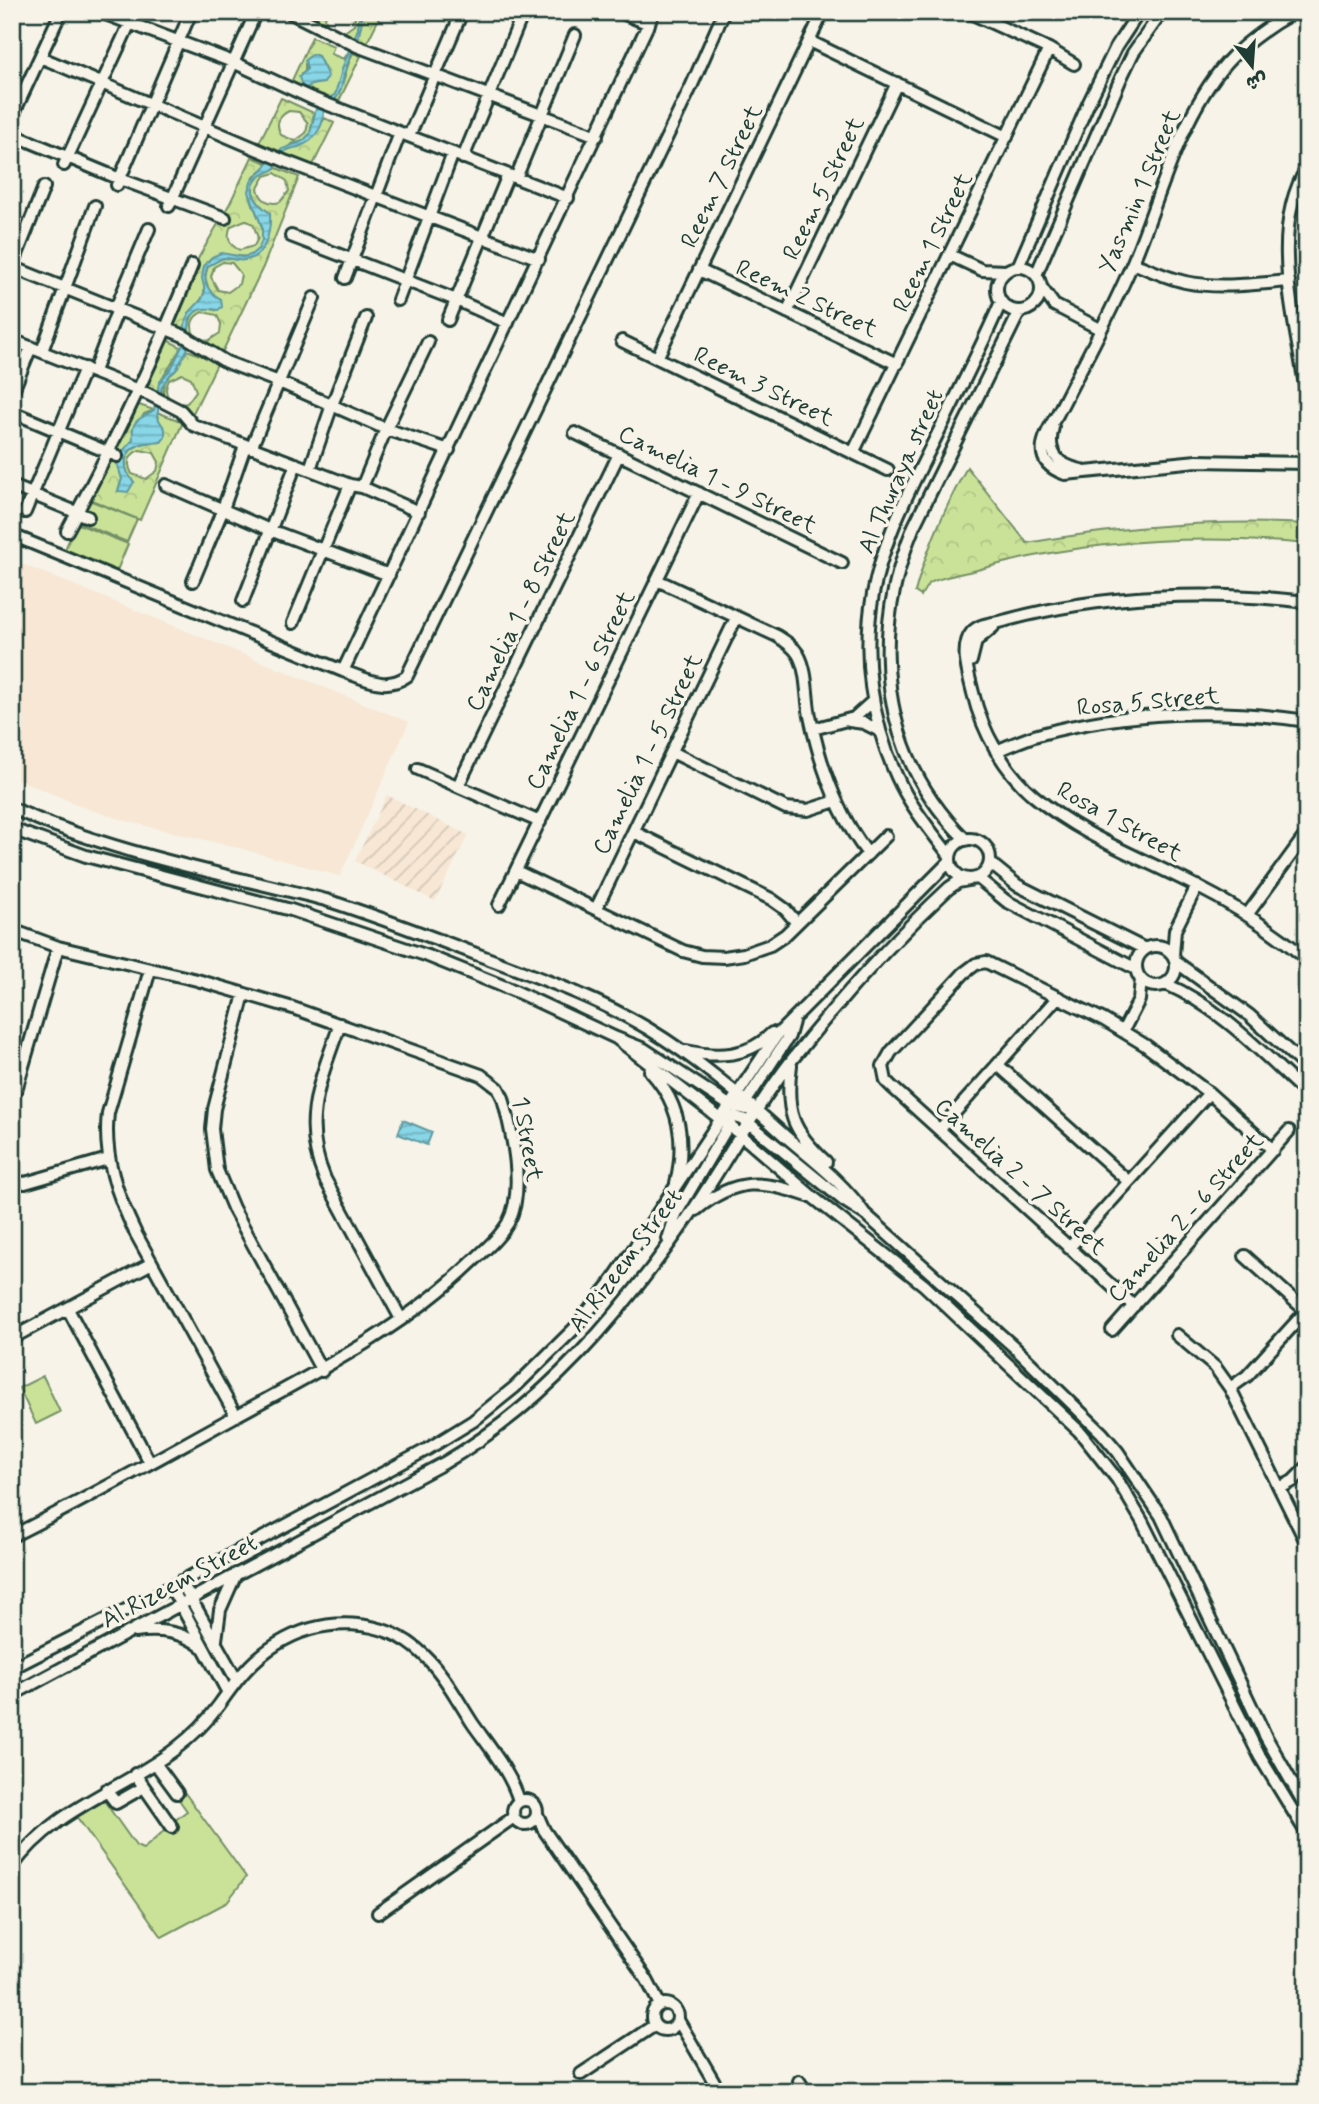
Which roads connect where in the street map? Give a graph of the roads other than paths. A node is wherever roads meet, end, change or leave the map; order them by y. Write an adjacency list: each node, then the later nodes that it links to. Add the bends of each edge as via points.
1 (61, 12): 23 (street)
2 (100, 12): 17 (street)
3 (135, 12): 17 (street)
4 (191, 12): 21 (street)
5 (256, 12): 24 (street)
6 (289, 12): 26 (street)
7 (462, 12): 26 (street)
8 (620, 12): 18 (street)
9 (654, 12): 18 (street)
10 (724, 12): 129 (street, via 407,676 384,685)
11 (823, 12): 20 (street, Reem 7 Street)
12 (968, 12): 22 (street)
13 (1162, 12): 63 (street, via 1121,78)
14 (1294, 12): 56 (street, Yasmin 1 Street, via 1240,50 1213,82 1184,136)
15 (523, 13): 29 (street)
16 (1137, 14): 59 (street, via 1089,102)
17 (130, 24): 21 (street); 27 (street)
18 (649, 24): 36 (street)
19 (575, 35): 31 (street)
20 (809, 41): 28 (street); 60 (street, Reem 7 Street)
21 (178, 43): 24 (street); 30 (street)
22 (1049, 49): 25 (street); 37 (street, Reem 1 Street)
23 (40, 57): 27 (street); 32 (street)
24 (233, 62): 33 (street); 35 (street)
25 (1074, 64)
26 (435, 76): 29 (street); 35 (street)
27 (102, 83): 30 (street); 39 (street)
28 (897, 83): 37 (street); 76 (street, Reem 5 Street)
29 (489, 96): 31 (street); 38 (street)
30 (151, 105): 33 (street); 42 (street)
31 (541, 116): 36 (street); 41 (street)
32 (12, 117)
33 (204, 127): 44 (street); 46 (street)
34 (12, 134): 39 (street)
35 (404, 134): 38 (street); 44 (street)
36 (597, 136): 45 (street)
37 (1007, 137): 53 (street, Reem 1 Street)
38 (458, 155): 41 (street); 48 (street)
39 (66, 161): 42 (street)
40 (1307, 168): 66 (street, via 1289,214)
41 (512, 176): 45 (street); 52 (street)
42 (119, 182): 46 (street)
43 (44, 187): 58 (street)
44 (376, 196): 48 (street); 54 (street)
45 (568, 198): 55 (street)
46 (170, 202): 49 (street)
47 (95, 206): 68 (street)
48 (429, 217): 52 (street); 65 (street)
49 (225, 218)
50 (149, 229): 74 (street)
51 (291, 236): 54 (street)
52 (482, 237): 55 (street); 72 (street)
53 (950, 255): 61 (street); 87 (street, Reem 1 Street)
54 (352, 259): 64 (street); 65 (street)
55 (539, 259): 79 (street)
56 (1133, 263): 66 (street, via 1199,284); 80 (street, Yasmin 1 Street)
57 (192, 265): 81 (street)
58 (12, 267): 68 (street)
59 (1018, 267): 62 (street); 63 (street)
60 (699, 270): 76 (street, Reem 2 Street); 86 (street, Reem 7 Street)
61 (982, 270): 62 (street); 69 (street)
62 (1006, 271): 69 (street, via 998,284)
63 (1036, 275): 67 (street)
64 (345, 278)
65 (405, 281): 71 (street); 72 (street)
66 (1289, 281): 92 (street)
67 (1041, 287): 73 (street); 75 (street, via 1039,298)
68 (65, 288): 74 (street); 85 (street)
69 (999, 296): 75 (street, via 1013,310); 130 (street, Al Thuraya street, via 895,523 879,569 870,621)
70 (314, 298): 89 (street)
71 (398, 300)
72 (456, 300): 78 (street); 79 (street)
73 (1055, 305): 75 (street); 80 (street)
74 (117, 309): 81 (street); 88 (street)
75 (1026, 309): 146 (street, Al Thuraya street, via 914,526 902,554 889,616 890,684 906,751 940,812)
76 (787, 312): 87 (street, Reem 2 Street)
77 (366, 318): 93 (street)
78 (448, 320)
79 (509, 323): 99 (street)
80 (1100, 328): 103 (street, Yasmin 1 Street, via 1057,415 1050,446 1061,464 1091,472 1198,461)
81 (167, 329): 89 (street, via 226,362); 90 (street)
82 (12, 340): 85 (street)
83 (622, 341): 86 (street, Reem 3 Street)
84 (428, 342): 95 (street)
85 (37, 349): 88 (street); 91 (street)
86 (657, 358): 100 (street, Reem 3 Street)
87 (897, 364): 100 (street, Reem 1 Street)
88 (90, 370): 90 (street); 96 (street)
89 (279, 383): 93 (street); 98 (street)
90 (139, 390): 98 (street, via 176,407 194,425); 101 (street)
91 (12, 393)
92 (1307, 401)
93 (332, 405): 95 (street); 105 (street)
94 (12, 412): 96 (street)
95 (387, 429): 99 (street); 109 (street)
96 (58, 432): 101 (street); 111 (street)
97 (575, 433): 102 (street, Camelia 1 - 9 Street)
98 (248, 447): 104 (street); 112 (street)
99 (449, 450): 114 (street)
100 (853, 453): 106 (street, Reem 3 Street)
101 (113, 454): 115 (street)
102 (619, 454): 110 (street, Camelia 1 - 9 Street); 138 (street, Camelia 1 - 8 Street)
103 (1307, 463)
104 (296, 464): 105 (street); 118 (street)
105 (310, 469): 109 (street)
106 (888, 470)
107 (166, 485): 112 (street)
108 (12, 486): 111 (street)
109 (356, 486): 114 (street); 120 (street)
110 (699, 494): 121 (street, Camelia 1 - 9 Street); 123 (street, Camelia 1 - 6 Street)
111 (32, 495): 113 (street); 115 (street)
112 (223, 509): 118 (street); 124 (street)
113 (25, 512)
114 (419, 512): 122 (street)
115 (76, 513): 116 (street); 117 (street)
116 (88, 517)
117 (67, 530)
118 (270, 530): 120 (street); 125 (street)
119 (12, 535): 129 (street)
120 (323, 550): 122 (street); 128 (street)
121 (842, 563)
122 (389, 575): 129 (street)
123 (657, 580): 127 (street); 141 (street, Camelia 1 - 6 Street)
124 (193, 581)
125 (243, 601)
126 (1307, 602): 135 (street, Rosa 1 Street, via 1216,595 1138,599 1068,607 1002,622 976,641 970,671 977,708)
127 (736, 618): 133 (street, via 777,636 797,653); 136 (street, Camelia 1 - 5 Street)
128 (293, 623)
129 (344, 671)
130 (873, 701): 131 (street); 134 (street, Al Thuraya street)
131 (846, 721): 133 (street); 134 (street)
132 (1307, 721): 135 (street, Rosa 5 Street, via 1226,714 1144,717 1040,734)
133 (813, 729): 139 (street)
134 (880, 731): 148 (street, Al Thuraya street, via 897,778)
135 (996, 751): 152 (street, Rosa 1 Street, via 1014,776 1053,812)
136 (672, 752): 139 (street, via 786,808 808,810); 143 (street, Camelia 1 - 5 Street)
137 (418, 769): 138 (street)
138 (458, 786): 141 (street)
139 (836, 801): 147 (street)
140 (12, 808): 177 (street, via 120,849 392,921 586,997)
141 (540, 822): 150 (street, Camelia 1 - 6 Street)
142 (12, 829): 176 (street, via 86,856 375,937 515,991)
143 (634, 832): 154 (street, Camelia 1 - 5 Street); 158 (street, via 771,899)
144 (1307, 832): 156 (street)
145 (886, 836): 147 (street)
146 (966, 840): 148 (street, via 957,844); 149 (street, via 984,845)
147 (867, 854): 158 (street)
148 (950, 858): 151 (street, via 956,874); 155 (street)
149 (990, 863): 151 (street, via 986,872); 164 (street, via 1017,885)
150 (516, 871): 153 (street, Camelia 1 - 6 Street); 154 (street)
151 (974, 879): 157 (street, via 954,884); 168 (street)
152 (1197, 886): 156 (street, Rosa 1 Street); 160 (street)
153 (499, 905)
154 (596, 909): 158 (street, via 702,956 759,950)
155 (902, 910): 157 (street); 161 (street)
156 (1247, 915): 166 (street, Rosa 1 Street)
157 (914, 922): 162 (street)
158 (797, 923)
159 (12, 930): 163 (street, 1 Street)
160 (1175, 930): 164 (street); 165 (street)
161 (879, 931): 162 (street); 173 (street)
162 (891, 944): 178 (street)
163 (58, 947): 167 (street, 1 Street); 184 (street)
164 (1150, 947): 165 (street, via 1163,947); 168 (street, via 1139,955)
165 (1175, 958): 169 (street, via 1174,975); 180 (street, via 1249,1015)
166 (1307, 959)
167 (150, 970): 170 (street, 1 Street); 191 (street, via 108,1113)
168 (1139, 974): 169 (street, via 1148,984); 172 (street)
169 (1161, 985): 172 (street); 183 (street, via 1186,993 1236,1030)
170 (244, 994): 174 (street, 1 Street); 209 (street, via 214,1109 217,1170 233,1209)
171 (1058, 997): 175 (street); 179 (street); 187 (street, Camelia 2 - 7 Street, via 981,962 964,974 891,1052 883,1074)
172 (1139, 1000): 175 (street)
173 (795, 1015): 177 (street, via 746,1051 713,1055); 182 (street); 186 (street, via 789,1036)
174 (340, 1024): 205 (street, via 315,1100 315,1148 325,1179); 205 (street, 1 Street, via 481,1075 498,1088 506,1108 517,1188 508,1222 453,1280)
175 (1123, 1031): 181 (street)
176 (616, 1038): 186 (street, via 644,1049); 194 (street, via 658,1079 676,1113 681,1150)
177 (680, 1050): 182 (street)
178 (791, 1061): 185 (street); 196 (street, via 788,1093 797,1131 856,1191)
179 (998, 1065): 187 (street); 193 (street)
180 (1307, 1068)
181 (1209, 1093): 190 (street); 193 (street)
182 (736, 1094): 186 (street)
183 (1307, 1094)
184 (12, 1095)
185 (756, 1111): 186 (street); 196 (street, via 844,1188)
186 (735, 1114): 189 (street); 194 (street, Al Rizeem Street); 196 (street); 198 (street, via 676,1214)
187 (940, 1129): 199 (street, Camelia 2 - 7 Street)
188 (1289, 1131): 190 (street, Camelia 2 - 6 Street)
189 (741, 1135): 195 (street); 197 (street, Al Rizeem Street)
190 (1273, 1150): 202 (street, Camelia 2 - 6 Street)
191 (108, 1159): 192 (street, via 26,1183); 201 (street, via 123,1205)
192 (12, 1181)
193 (1128, 1181): 199 (street)
194 (673, 1192): 218 (street, Al Rizeem Street, via 592,1309 546,1359 495,1404 435,1445)
195 (814, 1198): 197 (street, via 773,1185 747,1184 716,1195); 240 (street, via 939,1297 1070,1422 1102,1460 1154,1542 1260,1757)
196 (865, 1214): 234 (street, via 1013,1346 1118,1452 1161,1516 1266,1737)
197 (689, 1216): 198 (street, Al Rizeem Street)
198 (667, 1246): 217 (street, Al Rizeem Street, via 588,1346 503,1424 444,1463)
199 (1069, 1248): 202 (street, Camelia 2 - 7 Street)
200 (1245, 1256): 204 (street)
201 (152, 1263): 203 (street); 211 (street)
202 (1134, 1306): 206 (street, Camelia 2 - 6 Street)
203 (68, 1309): 208 (street); 212 (street)
204 (1306, 1310): 210 (street, via 1247,1376)
205 (401, 1319): 209 (street, 1 Street)
206 (1112, 1330)
207 (1177, 1335): 210 (street, via 1215,1367)
208 (12, 1338)
209 (322, 1371): 211 (street, 1 Street)
210 (1230, 1388): 214 (street)
211 (236, 1416): 212 (street, 1 Street)
212 (150, 1463): 215 (street, 1 Street)
213 (1307, 1467): 214 (street)
214 (1280, 1488): 216 (street)
215 (12, 1536)
216 (1307, 1544)
217 (236, 1574): 219 (street, Al Rizeem Street); 222 (street, via 220,1610)
218 (176, 1584): 219 (street); 220 (street); 224 (street, Al Rizeem Street)
219 (191, 1598): 220 (street, Al Rizeem Street); 222 (street)
220 (180, 1604): 221 (street, Al Rizeem Street); 223 (street)
221 (129, 1632): 223 (street, via 171,1632); 227 (street, Al Rizeem Street)
222 (215, 1643): 225 (street)
223 (204, 1648): 226 (street)
224 (12, 1668)
225 (236, 1679): 226 (street); 233 (street, via 277,1643 310,1629 346,1623 393,1634 415,1647 440,1673 509,1777)
226 (227, 1690): 228 (street, via 199,1728)
227 (12, 1695)
228 (155, 1763): 229 (street); 232 (street)
229 (135, 1774): 230 (street); 231 (street)
230 (144, 1787): 231 (street, via 116,1803); 238 (street)
231 (106, 1790): 241 (street, via 49,1827)
232 (177, 1793)
233 (519, 1801): 235 (street, via 533,1802); 236 (street)
234 (1307, 1809)
235 (537, 1814): 237 (street); 239 (street)
236 (514, 1817): 237 (street); 242 (street)
237 (528, 1824): 239 (street)
238 (172, 1827)
239 (547, 1834): 243 (street)
240 (1307, 1834)
241 (12, 1867)
242 (378, 1913)
243 (660, 2006): 244 (street, via 673,2007); 245 (street, via 653,2014)
244 (678, 2020): 246 (street); 247 (street)
245 (655, 2025): 246 (street); 248 (street)
246 (670, 2029): 247 (street)
247 (689, 2040): 250 (street)
248 (581, 2074)
249 (799, 2081): 251 (street)
250 (720, 2092)
251 (806, 2092)

